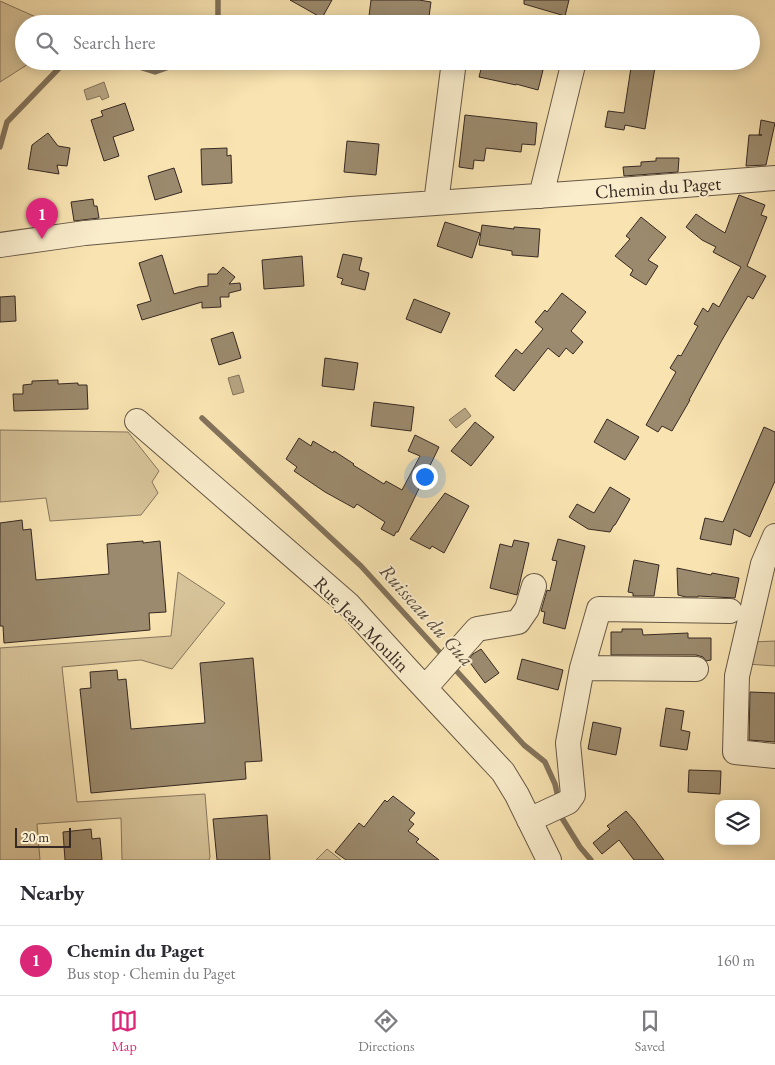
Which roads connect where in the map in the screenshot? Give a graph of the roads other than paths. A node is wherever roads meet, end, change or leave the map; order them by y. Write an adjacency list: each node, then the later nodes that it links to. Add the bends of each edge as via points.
1 (453, 70): 5 (street)
2 (572, 70): 4 (street)
3 (775, 178): 4 (street, Chemin du Paget)
4 (541, 196): 5 (street, Chemin du Paget)
5 (436, 203): 6 (street, Chemin du Paget, via 85,233)
6 (0, 246)
7 (137, 421): 13 (street, Rue Jean Moulin, via 348,604 408,670)
8 (775, 536): 14 (street, via 763,564 737,676 735,752)
9 (534, 586): 13 (street, via 527,609 518,622 477,629)
10 (730, 611): 11 (street, via 599,609)
11 (582, 668): 12 (street); 15 (street, via 568,743 573,795)
12 (696, 669)
13 (439, 672): 15 (street, Rue Jean Moulin, via 503,772)
14 (775, 756)
15 (529, 820): 16 (street, Rue Jean Moulin)
16 (550, 860)

